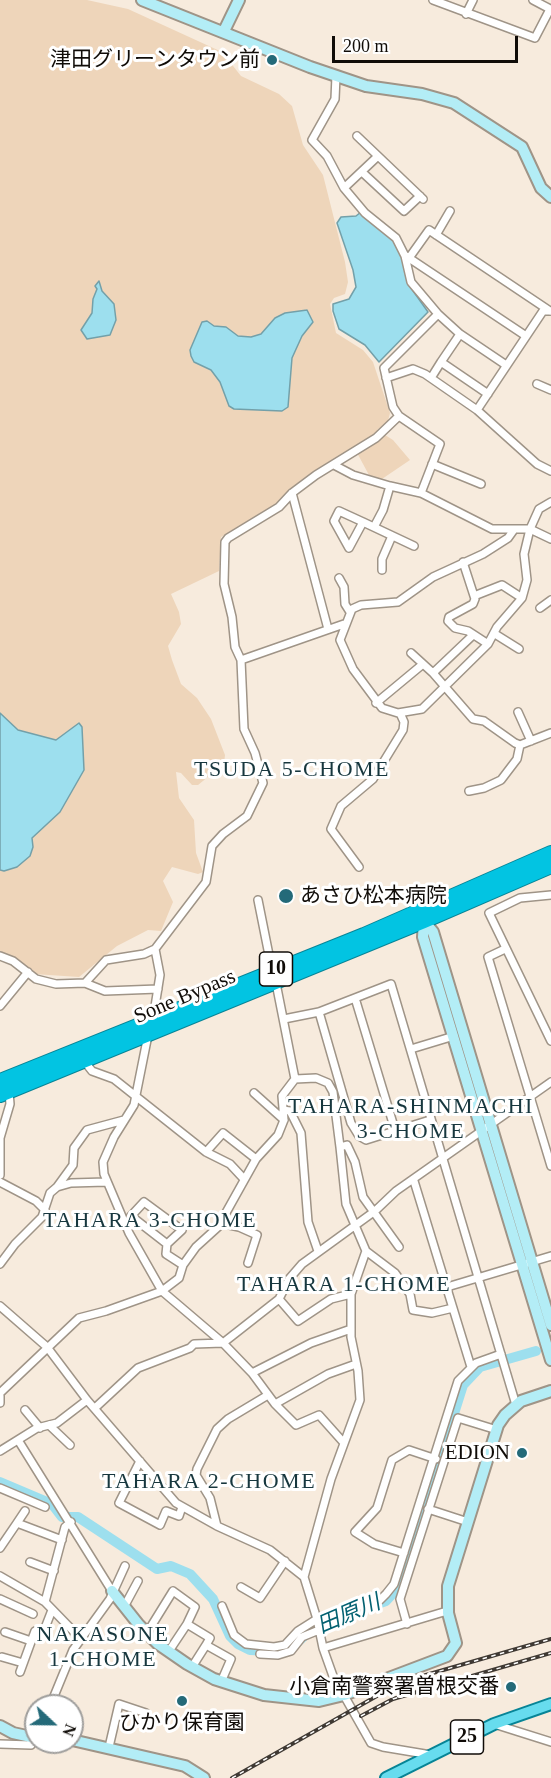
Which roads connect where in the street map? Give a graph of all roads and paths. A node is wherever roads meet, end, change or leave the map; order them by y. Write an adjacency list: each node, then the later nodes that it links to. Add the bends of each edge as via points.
1 (142, 0): 7 (street)
2 (239, 0): 7 (street)
3 (433, 0): 6 (street)
4 (473, 0): 6 (street)
5 (533, 0): 6 (street, via 550,9 535,38)
6 (466, 14)
7 (224, 31): 8 (street)
8 (336, 76): 12 (street, via 335,99 312,140 327,156); 13 (street, via 366,86 454,103 522,147 541,188)
9 (357, 136): 10 (street)
10 (378, 156): 11 (street); 11 (street, via 422,198 404,211)
11 (362, 172): 12 (street)
12 (344, 188): 16 (street, via 365,213 396,238)
13 (551, 197)
14 (450, 211): 15 (street)
15 (436, 235): 16 (street, via 429,230); 17 (street)
16 (407, 257): 18 (street, via 411,282); 20 (street)
17 (550, 311): 20 (street, via 543,311)
18 (438, 314): 19 (street); 23 (street, via 386,363)
19 (460, 334): 21 (street); 22 (street)
20 (526, 336): 22 (street)
21 (441, 362): 24 (street); 27 (street)
22 (506, 365): 27 (street)
23 (387, 378): 24 (street, via 413,369); 29 (street, via 393,407)
24 (431, 378): 28 (street)
25 (537, 384): 26 (street)
26 (551, 390)
27 (488, 394): 28 (street)
28 (477, 410): 32 (street, via 537,464)
29 (399, 416): 30 (street, via 440,444); 31 (street, via 376,438)
30 (432, 464): 33 (street); 36 (street)
31 (334, 465): 34 (street); 35 (street)
32 (551, 471)
33 (481, 484)
34 (390, 486): 36 (street); 39 (street)
35 (292, 493): 54 (street); 60 (street, via 279,507 225,542 224,584)
36 (421, 493): 41 (street, via 492,529)
37 (551, 502): 40 (street, via 539,509)
38 (363, 522): 38 (street, via 354,539 349,548 334,521 339,511); 39 (street)
39 (374, 527): 42 (street)
40 (530, 529): 41 (street); 43 (street); 49 (street, via 524,554 527,580)
41 (513, 531): 45 (street, via 483,554)
42 (392, 536): 44 (street); 46 (street, via 382,559)
43 (551, 539)
44 (414, 546)
45 (463, 562): 48 (street); 52 (street, via 433,576 398,602 361,605)
46 (382, 570)
47 (339, 578): 52 (street)
48 (474, 596): 49 (street, via 502,585); 56 (street, via 473,604 449,616 448,621)
49 (522, 598): 55 (street)
50 (551, 600): 51 (street)
51 (540, 608)
52 (350, 612): 53 (street)
53 (344, 624): 54 (street); 64 (street, via 340,640 352,669)
54 (328, 629): 60 (street)
55 (495, 634): 57 (street); 58 (street)
56 (473, 635): 57 (street); 62 (street)
57 (488, 644): 63 (street)
58 (519, 649)
59 (411, 653): 61 (street)
60 (240, 660): 79 (street, via 244,729 263,783 247,816 212,846 206,882)
61 (423, 664): 62 (street); 64 (street)
62 (433, 673): 63 (street)
63 (445, 688): 66 (street, via 422,709); 69 (street, via 473,718 484,720)
64 (376, 703): 66 (street)
65 (518, 712): 68 (street)
66 (400, 713): 73 (street, via 403,730 373,779 341,806 331,829)
67 (551, 733): 68 (street)
68 (531, 741): 69 (street)
69 (520, 745): 70 (street, via 518,759 501,780)
70 (469, 791)
71 (551, 853): 76 (highway, Sone Bypass / 10)
72 (551, 866): 76 (highway, Sone Bypass / 10)
73 (359, 867)
74 (551, 895): 80 (street, via 520,898 489,913)
75 (258, 900): 83 (street)
76 (441, 908): 77 (highway, Sone Bypass / 10); 78 (highway, via 430,909)
77 (402, 924): 78 (highway, via 415,918); 83 (highway, Sone Bypass / 10)
78 (427, 930): 91 (street)
79 (155, 949): 84 (street, via 106,960); 85 (street, via 160,975)
80 (505, 949): 93 (street); 101 (street, via 488,957)
81 (0, 956): 82 (street)
82 (28, 972): 84 (street, via 36,979 56,984); 87 (street)
83 (274, 976): 89 (highway, Sone Bypass / 10); 90 (street); 92 (highway, Sone Bypass / 10)
84 (85, 983): 85 (street, via 105,991)
85 (158, 989): 89 (street)
86 (355, 998): 88 (street); 94 (street, via 390,984); 107 (street)
87 (0, 1006)
88 (319, 1012): 90 (street); 107 (street, via 351,1123 359,1136 366,1140)
89 (153, 1019): 92 (street); 98 (highway, Sone Bypass / 10)
90 (284, 1019): 96 (street)
91 (458, 1035): 94 (street); 106 (street)
92 (148, 1036): 95 (highway, Sone Bypass / 10); 100 (street)
93 (551, 1041)
94 (411, 1049): 105 (street)
95 (85, 1062): 98 (highway, Sone Bypass / 10); 100 (street, via 92,1071 114,1079)
96 (295, 1079): 102 (street, via 282,1096); 110 (street, via 316,1078 328,1083 333,1092)
97 (551, 1082): 101 (street)
98 (3, 1089): 115 (street, via 10,1104 0,1138)
99 (254, 1093): 104 (street)
100 (136, 1095): 103 (street); 111 (street)
101 (530, 1097): 106 (street); 109 (street)
102 (283, 1110): 104 (street); 127 (street, via 290,1112 301,1133 308,1222)
103 (124, 1120): 119 (street, via 103,1162); 120 (street, via 87,1130 74,1148 73,1165)
104 (284, 1120): 112 (street, via 275,1141)
105 (430, 1120): 107 (street); 113 (street)
106 (487, 1128): 113 (street); 131 (street)
107 (395, 1130)
108 (551, 1131): 109 (street)
109 (543, 1138): 114 (street)
110 (340, 1147): 122 (street, via 347,1145 363,1197); 124 (street, via 344,1194)
111 (207, 1152): 112 (street, via 222,1133); 116 (street, via 230,1164)
112 (256, 1159): 116 (street)
113 (443, 1159): 117 (street); 134 (street)
114 (551, 1166)
115 (0, 1175)
116 (243, 1179): 123 (street)
117 (414, 1181): 122 (street, via 396,1191); 135 (street)
118 (0, 1182): 121 (street)
119 (106, 1182): 120 (street); 136 (street)
120 (57, 1186): 121 (street, via 50,1193)
121 (45, 1210): 132 (street)
122 (375, 1211): 124 (street); 126 (street)
123 (220, 1223): 130 (street, via 257,1235); 133 (street)
124 (354, 1227): 127 (street); 128 (street)
125 (167, 1244): 125 (street, via 131,1216 144,1202 182,1230); 133 (street, via 166,1254)
126 (399, 1247)
127 (318, 1251): 138 (street, via 289,1279)
128 (366, 1251): 137 (street); 140 (street, via 394,1273 410,1294 413,1310 432,1313)
129 (551, 1256): 131 (street)
130 (248, 1263)
131 (527, 1263): 134 (street); 141 (street); 146 (street)
132 (0, 1264)
133 (183, 1265): 136 (street, via 179,1278)
134 (479, 1278): 135 (street); 145 (street)
135 (447, 1287): 140 (street)
136 (162, 1291): 143 (street); 144 (street, via 79,1318)
137 (351, 1294): 138 (street, via 332,1299 298,1321); 142 (street)
138 (279, 1299): 143 (street)
139 (0, 1306): 144 (street)
140 (453, 1308): 148 (street)
141 (551, 1325)
142 (351, 1329): 147 (street); 149 (street, via 311,1342)
143 (223, 1343): 149 (street); 157 (street, via 194,1344 138,1368)
144 (47, 1347): 151 (street); 153 (street)
145 (502, 1358): 148 (street); 156 (street)
146 (551, 1360)
147 (356, 1364): 155 (street, via 328,1374); 164 (street, via 360,1400)
148 (471, 1366): 167 (street, via 458,1381)
149 (252, 1373): 152 (street)
150 (551, 1391): 156 (street)
151 (0, 1394): 154 (street)
152 (268, 1395): 155 (street); 178 (street, via 218,1429 197,1469)
153 (87, 1400): 157 (street); 159 (street)
154 (0, 1403)
155 (275, 1404): 164 (street, via 296,1425 319,1415)
156 (516, 1405): 161 (street)
157 (96, 1407): 168 (street)
158 (25, 1410): 160 (street)
159 (49, 1425): 160 (street); 165 (street)
160 (40, 1428): 162 (street)
161 (497, 1430): 169 (street, via 458,1418); 176 (street)
162 (18, 1440): 166 (street); 175 (street)
163 (0, 1441): 166 (street)
164 (344, 1443): 187 (street)
165 (70, 1444)
166 (3, 1449)
167 (434, 1458): 169 (street); 181 (street); 181 (street, via 409,1450 392,1460 377,1508 355,1532 374,1544)
168 (140, 1461): 172 (street); 172 (street, via 119,1503 160,1525 166,1511 180,1516)
169 (444, 1461): 173 (street)
170 (0, 1488): 171 (street)
171 (45, 1507)
172 (182, 1507): 178 (street)
173 (428, 1509): 176 (street); 201 (street, via 400,1599)
174 (25, 1511): 177 (street)
175 (71, 1522): 179 (street, via 65,1527); 191 (street)
176 (468, 1522): 197 (street, via 448,1586)
177 (17, 1523): 179 (street); 180 (street)
178 (217, 1526): 182 (street)
179 (62, 1540): 185 (street)
180 (0, 1548)
181 (404, 1553): 199 (street, via 394,1584 380,1600)
182 (285, 1561): 187 (street); 190 (street, via 260,1598)
183 (30, 1562): 185 (street)
184 (125, 1566): 191 (street)
185 (54, 1571): 193 (street)
186 (2, 1577): 189 (street); 193 (street)
187 (304, 1577): 199 (street)
188 (138, 1581): 195 (street)
189 (0, 1586)
190 (240, 1587)
191 (112, 1591): 195 (street); 205 (street)
192 (0, 1599): 198 (street)
193 (45, 1602): 196 (street)
194 (222, 1606): 199 (street, via 234,1635 253,1645 285,1645)
195 (124, 1607): 204 (street)
196 (52, 1610): 205 (street); 206 (street, via 45,1628 35,1631)
197 (447, 1611): 201 (street); 217 (street, via 456,1643 451,1653)
198 (33, 1614)
199 (318, 1619): 202 (street)
200 (187, 1624): 204 (street, via 195,1607 173,1591); 207 (street, via 210,1638); 209 (street)
201 (407, 1624): 208 (street)
202 (319, 1630): 208 (street); 210 (street, via 302,1637 291,1651)
203 (5, 1632): 206 (street)
204 (147, 1633): 209 (street)
205 (80, 1638): 216 (street)
206 (32, 1641): 212 (street)
207 (206, 1645): 213 (street); 215 (street, via 231,1659)
208 (323, 1648): 217 (street)
209 (169, 1651): 213 (street)
210 (260, 1654)
211 (2, 1657): 212 (street)
212 (23, 1663): 214 (street)
213 (192, 1667): 215 (street)
214 (20, 1672)
215 (221, 1682): 217 (street, via 264,1695 319,1701)
216 (55, 1694)
217 (344, 1695): 228 (street, via 371,1743)
218 (551, 1704): 220 (main road, 25)
219 (146, 1713): 227 (street, via 119,1704)
220 (494, 1724): 224 (street); 228 (main road, 25)
221 (0, 1726): 222 (street)
222 (24, 1736)
223 (84, 1742): 227 (street)
224 (551, 1742)
225 (0, 1744): 226 (street)
226 (24, 1746)
227 (109, 1747): 229 (street, via 185,1766)
228 (431, 1755): 230 (main road, 25)
229 (204, 1778)
230 (386, 1778)

